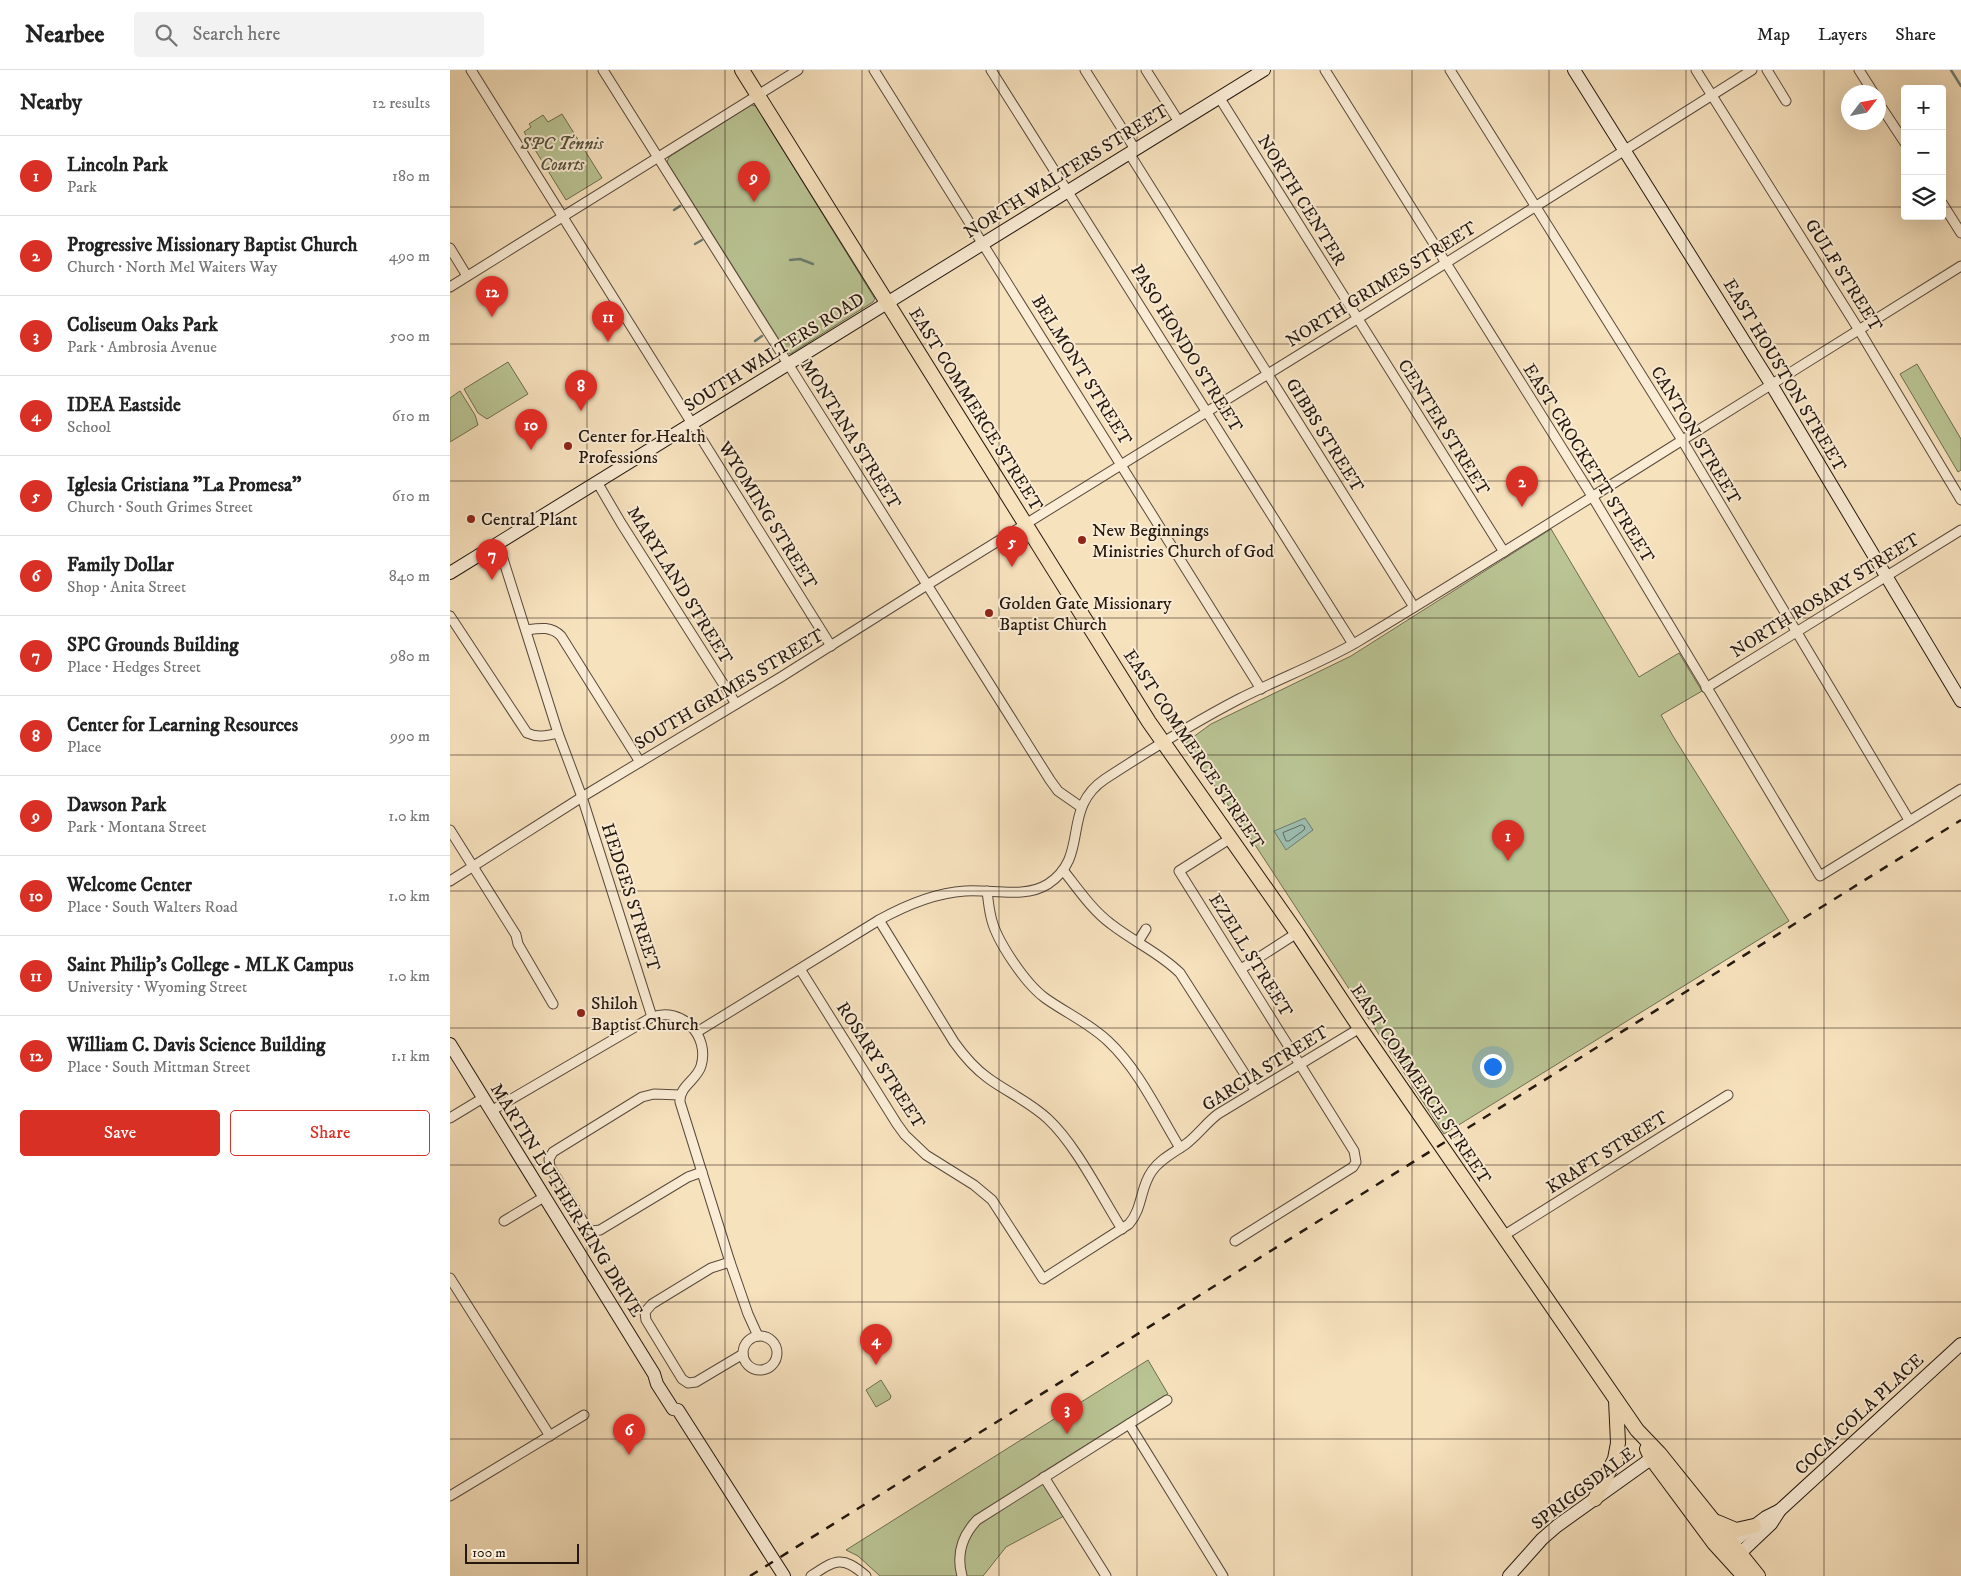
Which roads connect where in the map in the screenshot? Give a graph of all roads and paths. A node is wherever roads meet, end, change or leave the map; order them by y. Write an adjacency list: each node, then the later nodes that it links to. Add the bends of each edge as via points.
1 (471, 70): 31 (street, WYOMING STREET)
2 (603, 70): 27 (street, MONTANA STREET)
3 (742, 70): 18 (main road, EAST COMMERCE STREET)
4 (798, 70): 18 (street)
5 (874, 70): 33 (street, BELMONT STREET)
6 (992, 70): 28 (street, PASO HONDO STREET)
7 (1085, 70): 26 (street, GIBBS STREET)
8 (1146, 70): 23 (street)
9 (1264, 70): 20 (main road, NORTH WALTERS STREET)
10 (1325, 70): 35 (street, EAST CROCKETT STREET)
11 (1450, 70): 29 (street, CANTON STREET)
12 (1574, 70): 25 (main road, EAST HOUSTON STREET)
13 (1696, 70): 19 (street, GULF STREET)
14 (1752, 70): 19 (street, NORTH GRIMES STREET)
15 (1767, 70): 21 (street)
16 (1859, 70): 17 (street)
17 (1869, 85)
18 (758, 94): 27 (street); 39 (main road, EAST COMMERCE STREET)
19 (1712, 95): 25 (street, NORTH GRIMES STREET); 41 (street, GULF STREET)
20 (1219, 97): 23 (main road, NORTH WALTERS STREET); 40 (street, NORTH CENTER)
21 (1786, 101)
22 (1886, 114): 24 (street)
23 (1179, 122): 26 (main road, NORTH WALTERS STREET)
24 (1901, 137)
25 (1625, 150): 29 (street, NORTH GRIMES STREET); 44 (main road, EAST HOUSTON STREET)
26 (1132, 151): 28 (main road, NORTH WALTERS STREET); 43 (street, GIBBS STREET)
27 (657, 157): 31 (street); 42 (street, MONTANA STREET)
28 (1068, 191): 33 (main road, NORTH WALTERS STREET); 45 (street, PASO HONDO STREET)
29 (1535, 206): 35 (street, NORTH GRIMES STREET); 47 (street, CANTON STREET)
30 (1946, 209): 32 (street)
31 (563, 216): 37 (street); 46 (street, WYOMING STREET)
32 (1961, 233)
33 (983, 243): 39 (main road, NORTH WALTERS STREET); 48 (street, BELMONT STREET)
34 (450, 248): 37 (street)
35 (1446, 262): 40 (street, NORTH GRIMES STREET); 50 (street, EAST CROCKETT STREET)
36 (1961, 266): 41 (street)
37 (467, 276): 38 (street)
38 (450, 287)
39 (887, 302): 42 (main road, SOUTH WALTERS ROAD); 52 (main road, EAST COMMERCE STREET)
40 (1357, 319): 43 (street, NORTH GRIMES STREET); 55 (street, CENTER STREET)
41 (1859, 330): 44 (street); 51 (street, GULF STREET)
42 (788, 364): 46 (main road, SOUTH WALTERS ROAD); 58 (street, MONTANA STREET)
43 (1267, 374): 45 (street, NORTH GRIMES STREET); 59 (street, GIBBS STREET)
44 (1771, 384): 47 (street); 57 (main road, EAST HOUSTON STREET)
45 (1208, 412): 48 (street, NORTH GRIMES STREET); 63 (street, PASO HONDO STREET)
46 (693, 423): 49 (main road, SOUTH WALTERS ROAD); 64 (street, WYOMING STREET)
47 (1682, 440): 50 (street); 62 (street, CANTON STREET)
48 (1122, 464): 52 (street, NORTH GRIMES STREET); 66 (street, BELMONT STREET)
49 (597, 482): 54 (main road, SOUTH WALTERS ROAD); 68 (street, MARYLAND STREET)
50 (1592, 496): 55 (street); 65 (street, EAST CROCKETT STREET)
51 (1961, 500)
52 (1025, 523): 58 (street, SOUTH GRIMES STREET); 70 (main road, EAST COMMERCE STREET)
53 (1961, 530): 57 (street, NORTH ROSARY STREET)
54 (498, 544): 56 (main road, SOUTH WALTERS ROAD); 61 (street, HEDGES STREET)
55 (1504, 552): 59 (street)
56 (450, 573)
57 (1886, 576): 62 (street, NORTH ROSARY STREET); 67 (main road, EAST HOUSTON STREET)
58 (927, 585): 64 (street, SOUTH GRIMES STREET); 74 (street, MONTANA STREET, via 1050,780 1058,791)
59 (1414, 607): 63 (street)
60 (450, 616): 69 (street, via 526,733 534,736)
61 (526, 630): 69 (street, HEDGES STREET); 71 (street, via 546,628 561,636)
62 (1796, 632): 65 (street, NORTH ROSARY STREET); 75 (street, CANTON STREET)
63 (1353, 644): 66 (street)
64 (831, 646): 68 (street, SOUTH GRIMES STREET)
65 (1706, 688): 75 (street, EAST CROCKETT STREET, via 1820,876)
66 (1261, 689): 70 (street)
67 (1961, 701)
68 (736, 704): 71 (street, SOUTH GRIMES STREET)
69 (558, 733): 73 (street, HEDGES STREET)
70 (1164, 743): 74 (street, via 1097,785); 77 (main road, EAST COMMERCE STREET)
71 (640, 762): 73 (street, SOUTH GRIMES STREET)
72 (1961, 789): 75 (street)
73 (582, 797): 78 (street, SOUTH GRIMES STREET); 89 (street, HEDGES STREET)
74 (1081, 807): 79 (street, via 1073,848)
75 (1909, 820)
76 (450, 830): 78 (street)
77 (1231, 838): 84 (main road, EAST COMMERCE STREET); 87 (street, EZELL STREET, via 1179,871)
78 (473, 867): 80 (street, SOUTH GRIMES STREET); 88 (street, via 516,935)
79 (1063, 870): 81 (street, via 1050,882 1028,892); 85 (street, via 1093,908)
80 (450, 881)
81 (987, 891): 82 (street, via 933,896); 100 (street, via 995,929 1021,973 1046,998 1108,1042 1132,1070)
82 (879, 920): 86 (street); 104 (street, via 966,1058 988,1078 1035,1108 1055,1126)
83 (1146, 929): 85 (street)
84 (1297, 933): 87 (street); 90 (main road, EAST COMMERCE STREET)
85 (1138, 942): 94 (street, via 1180,973)
86 (800, 969): 91 (street); 109 (street, ROSARY STREET, via 901,1130 926,1154 992,1200)
87 (1241, 969): 93 (street, EZELL STREET)
88 (553, 1004)
89 (652, 1017): 91 (street, via 676,1016); 98 (street)
90 (1360, 1028): 93 (street, GARCIA STREET); 105 (main road, EAST COMMERCE STREET)
91 (697, 1032): 96 (street, via 703,1048 701,1065)
92 (450, 1044): 97 (main road, MARTIN LUTHER KING DRIVE)
93 (1300, 1065): 94 (street, GARCIA STREET); 106 (street, EZELL STREET, via 1354,1151 1356,1162 1353,1167)
94 (1255, 1090): 100 (street, GARCIA STREET, via 1218,1114)
95 (1728, 1095): 105 (street, KRAFT STREET)
96 (680, 1096): 101 (street); 101 (street, via 654,1094 642,1097 554,1152 549,1159 550,1167 587,1228 592,1231 600,1230 688,1177)
97 (483, 1098): 98 (main road, MARTIN LUTHER KING DRIVE); 99 (street)
98 (491, 1111): 102 (main road, MARTIN LUTHER KING DRIVE)
99 (450, 1118)
100 (1180, 1148): 104 (street, GARCIA STREET, via 1153,1170 1145,1183 1134,1218)
101 (702, 1172): 107 (street)
102 (544, 1197): 103 (street); 126 (main road, MARTIN LUTHER KING DRIVE, via 654,1374 657,1384 673,1409 678,1410)
103 (504, 1221)
104 (1122, 1229): 109 (street, GARCIA STREET)
105 (1503, 1236): 113 (main road, EAST COMMERCE STREET)
106 (1235, 1241)
107 (730, 1262): 110 (street); 112 (street, via 711,1268 652,1304 645,1312 646,1320 682,1379 688,1383 696,1382)
108 (450, 1278): 117 (street)
109 (1043, 1279)
110 (758, 1336): 112 (street, via 747,1342); 112 (street, via 767,1337 774,1343 776,1356 773,1364 757,1369 746,1362)
111 (1961, 1344): 122 (main road, COCA-COLA PLACE)
112 (743, 1354)
113 (1616, 1399): 118 (main road, EAST COMMERCE STREET); 121 (main road, via 1618,1443 1615,1459)
114 (1168, 1400): 116 (street)
115 (584, 1415): 117 (street)
116 (1129, 1424): 119 (street); 131 (street)
117 (550, 1436): 120 (street)
118 (1655, 1456): 121 (main road, SPRIGGSDALE); 123 (main road, EAST COMMERCE STREET); 125 (main road, EAST COMMERCE STREET)
119 (1044, 1477): 129 (street, via 969,1528 959,1560); 130 (street)
120 (450, 1496)
121 (1594, 1498): 132 (main road, SPRIGGSDALE, via 1550,1532)
122 (1780, 1510): 124 (main road, COCA-COLA PLACE); 125 (main road, COCA-COLA PLACE, via 1771,1524)
123 (1713, 1520): 124 (main road, via 1736,1530); 125 (main road, EAST COMMERCE STREET)
124 (1754, 1526): 125 (main road, COCA-COLA PLACE)
125 (1731, 1552): 133 (main road, EAST COMMERCE STREET); 134 (main road, EAST COMMERCE STREET)
126 (784, 1576)
127 (811, 1576): 128 (street, via 835,1562 848,1563)
128 (866, 1576)
129 (962, 1576)
130 (1106, 1576)
131 (1223, 1576)
132 (1509, 1576)
133 (1744, 1576)
134 (1758, 1576)

